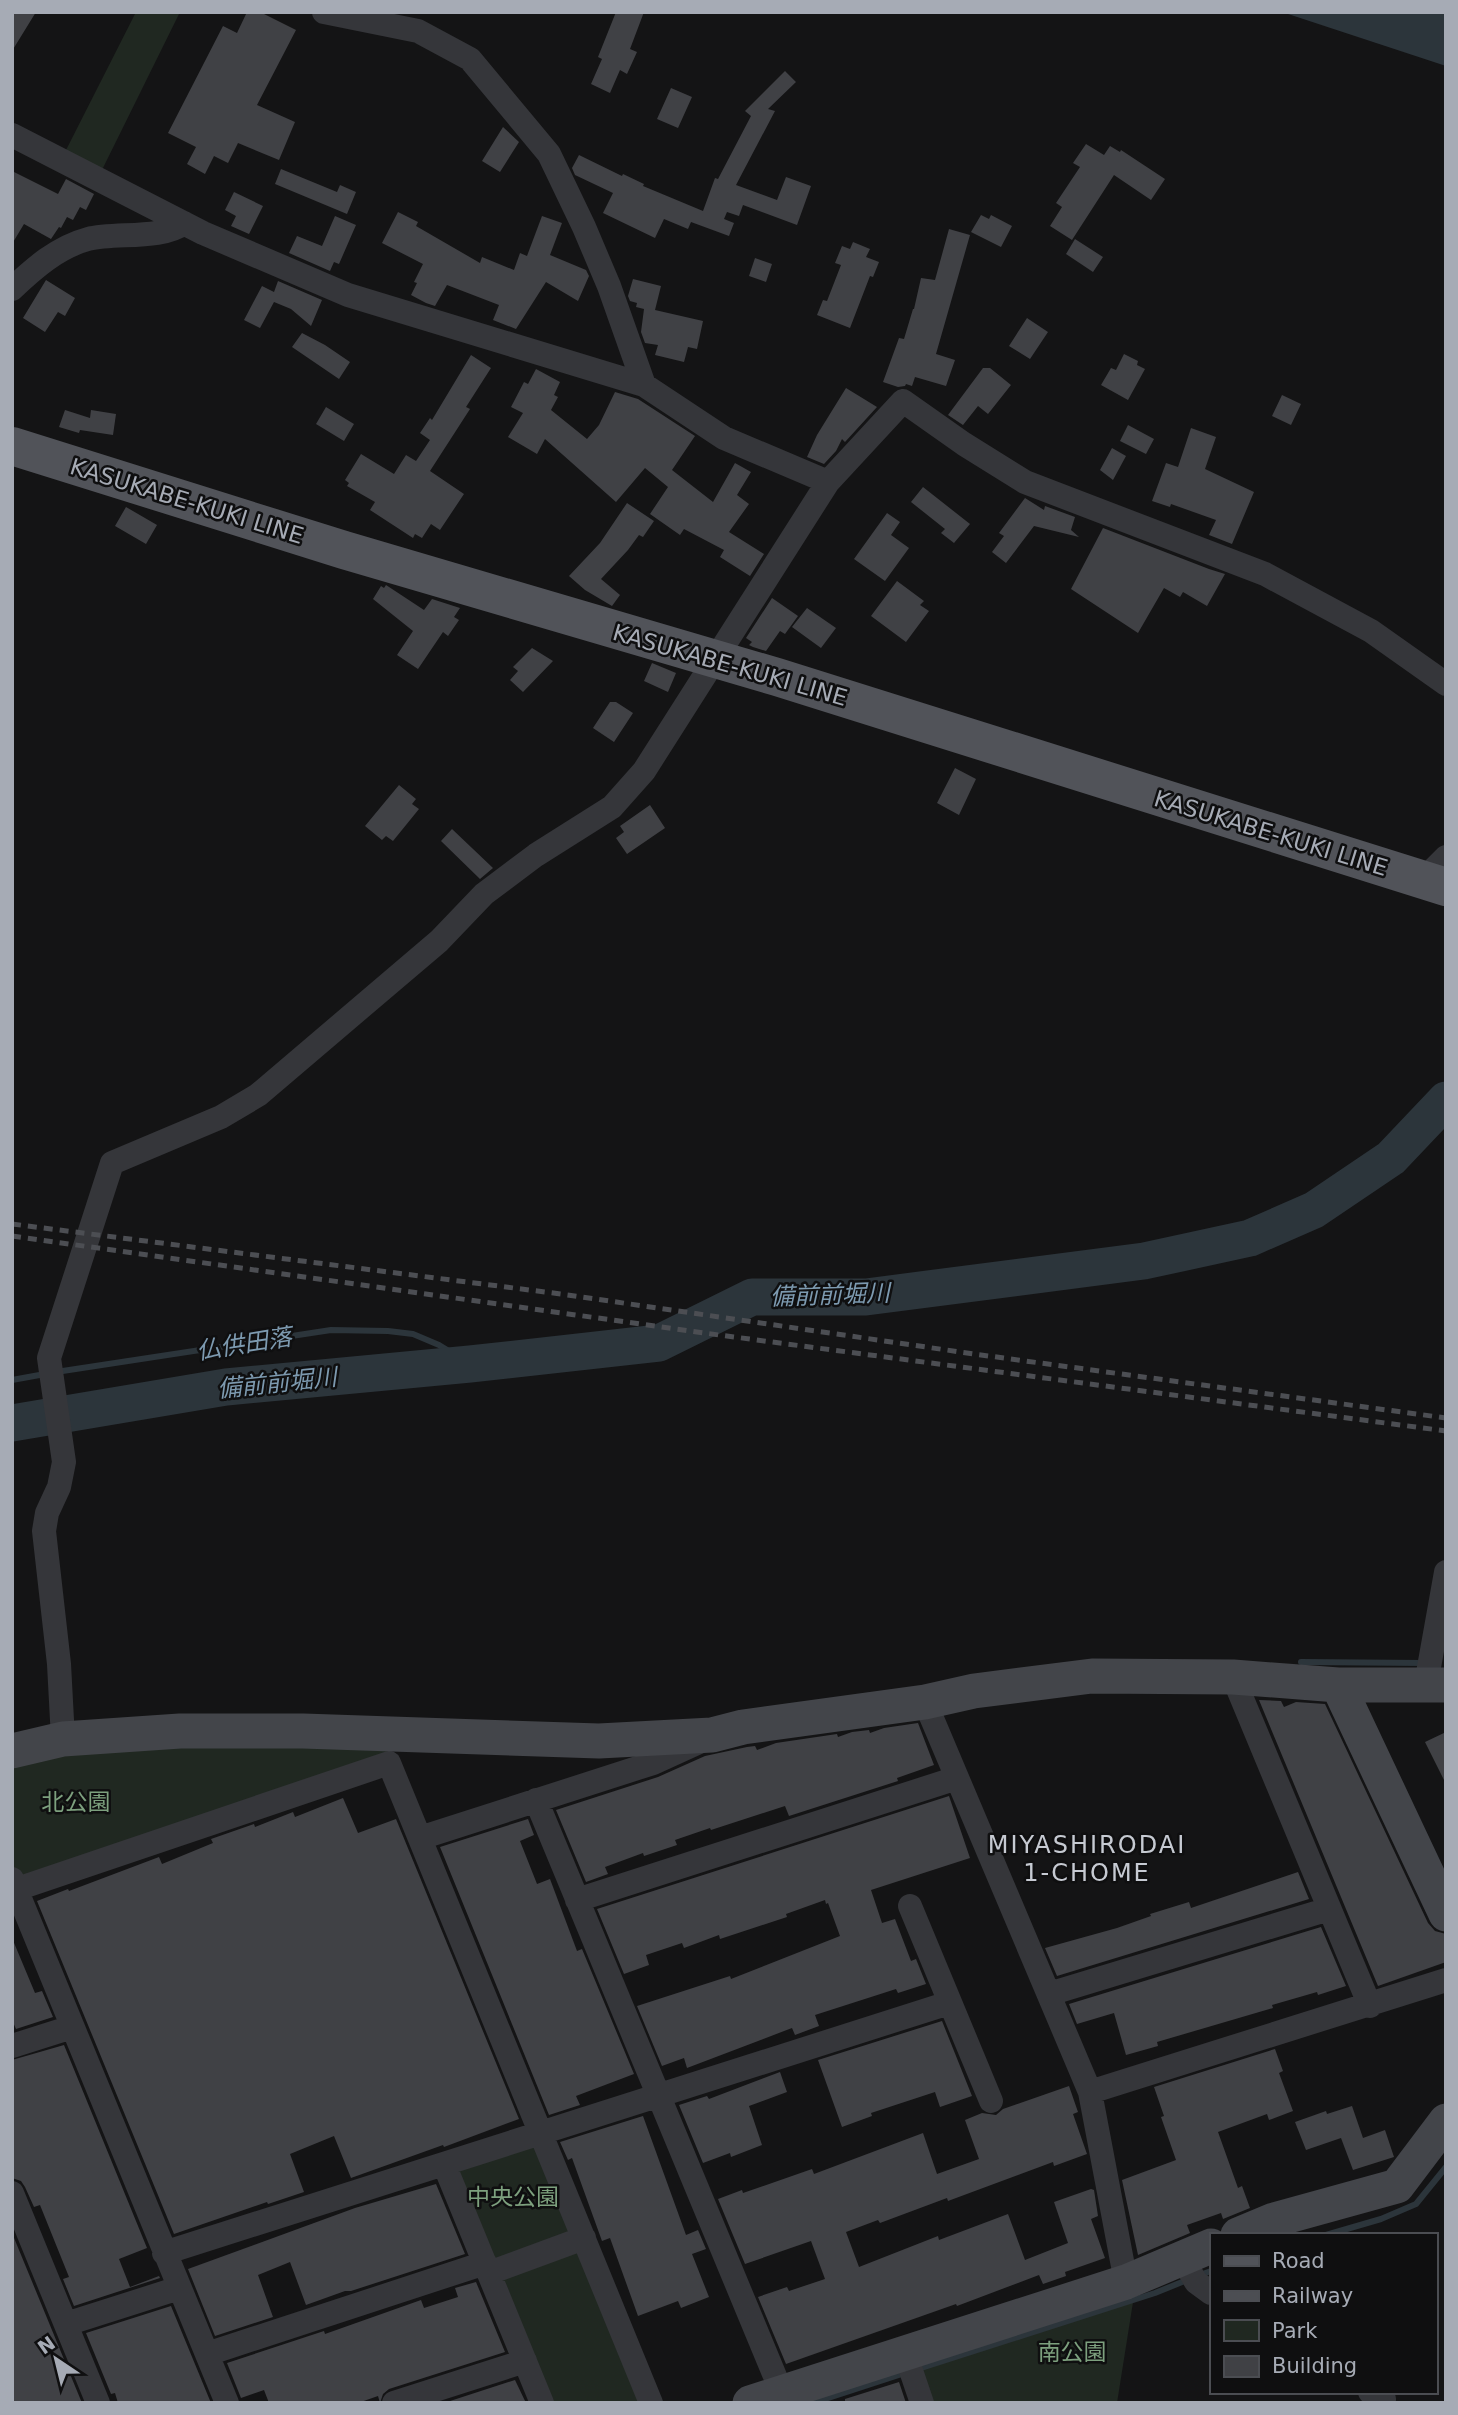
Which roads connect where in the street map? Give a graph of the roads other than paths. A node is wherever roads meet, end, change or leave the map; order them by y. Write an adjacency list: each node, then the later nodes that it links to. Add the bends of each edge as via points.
1 (324, 12): 5 (street, via 418,31 470,59 549,154 609,286)
2 (12, 135): 3 (street)
3 (184, 223): 4 (street, via 168,231 77,243 41,263); 5 (street, via 348,295)
4 (12, 289)
5 (644, 384): 7 (street, via 724,438)
6 (12, 446): 8 (main road, KASUKABE-KUKI LINE)
7 (828, 482): 8 (street); 9 (street, via 902,401 1026,482 1265,574 1371,631)
8 (713, 660): 10 (main road, KASUKABE-KUKI LINE); 17 (street, via 644,771 612,807 484,894 439,941 258,1095 221,1117 112,1163 49,1358 64,1462 44,1531)
9 (1446, 684)
10 (1439, 875)
11 (1446, 1572): 14 (street)
12 (1233, 1677): 13 (street); 15 (street, via 1092,1676); 25 (street)
13 (1338, 1685): 14 (street); 26 (street)
14 (1440, 1686)
15 (925, 1702): 16 (street); 19 (street)
16 (712, 1735): 17 (street, via 599,1741 180,1731); 20 (street, via 653,1763)
17 (63, 1739): 18 (street)
18 (12, 1751)
19 (957, 1778): 23 (street); 28 (street)
20 (536, 1800): 21 (street); 23 (street)
21 (420, 1838): 22 (street, via 389,1763); 37 (street)
22 (14, 1884): 31 (street)
23 (577, 1900): 34 (street)
24 (910, 1906): 29 (street)
25 (1329, 1909): 28 (street); 30 (street)
26 (1446, 1914)
27 (1446, 1980): 30 (street)
28 (1049, 1994): 33 (street)
29 (950, 2003): 34 (street); 35 (street)
30 (1370, 2006): 33 (street)
31 (72, 2027): 32 (street); 43 (street)
32 (12, 2046)
33 (1090, 2092): 45 (street)
34 (657, 2095): 37 (street); 52 (street)
35 (991, 2101)
36 (1446, 2121): 40 (street, via 1397,2186)
37 (542, 2133): 38 (street); 41 (street)
38 (444, 2164): 43 (street); 44 (street)
39 (13, 2198): 48 (street)
40 (1243, 2233)
41 (584, 2238): 44 (street); 57 (street)
42 (1197, 2252): 45 (street); 47 (street, via 1196,2282)
43 (164, 2253): 46 (street)
44 (487, 2268): 50 (street); 51 (street)
45 (1126, 2281): 49 (street)
46 (179, 2288): 48 (street); 50 (street)
47 (1210, 2292)
48 (66, 2324): 53 (street)
49 (905, 2353): 52 (street); 58 (street)
50 (206, 2354): 54 (street)
51 (525, 2361): 55 (street); 56 (street)
52 (766, 2398)
53 (98, 2403)
54 (227, 2403)
55 (394, 2403)
56 (542, 2403)
57 (651, 2403)
58 (922, 2403)

